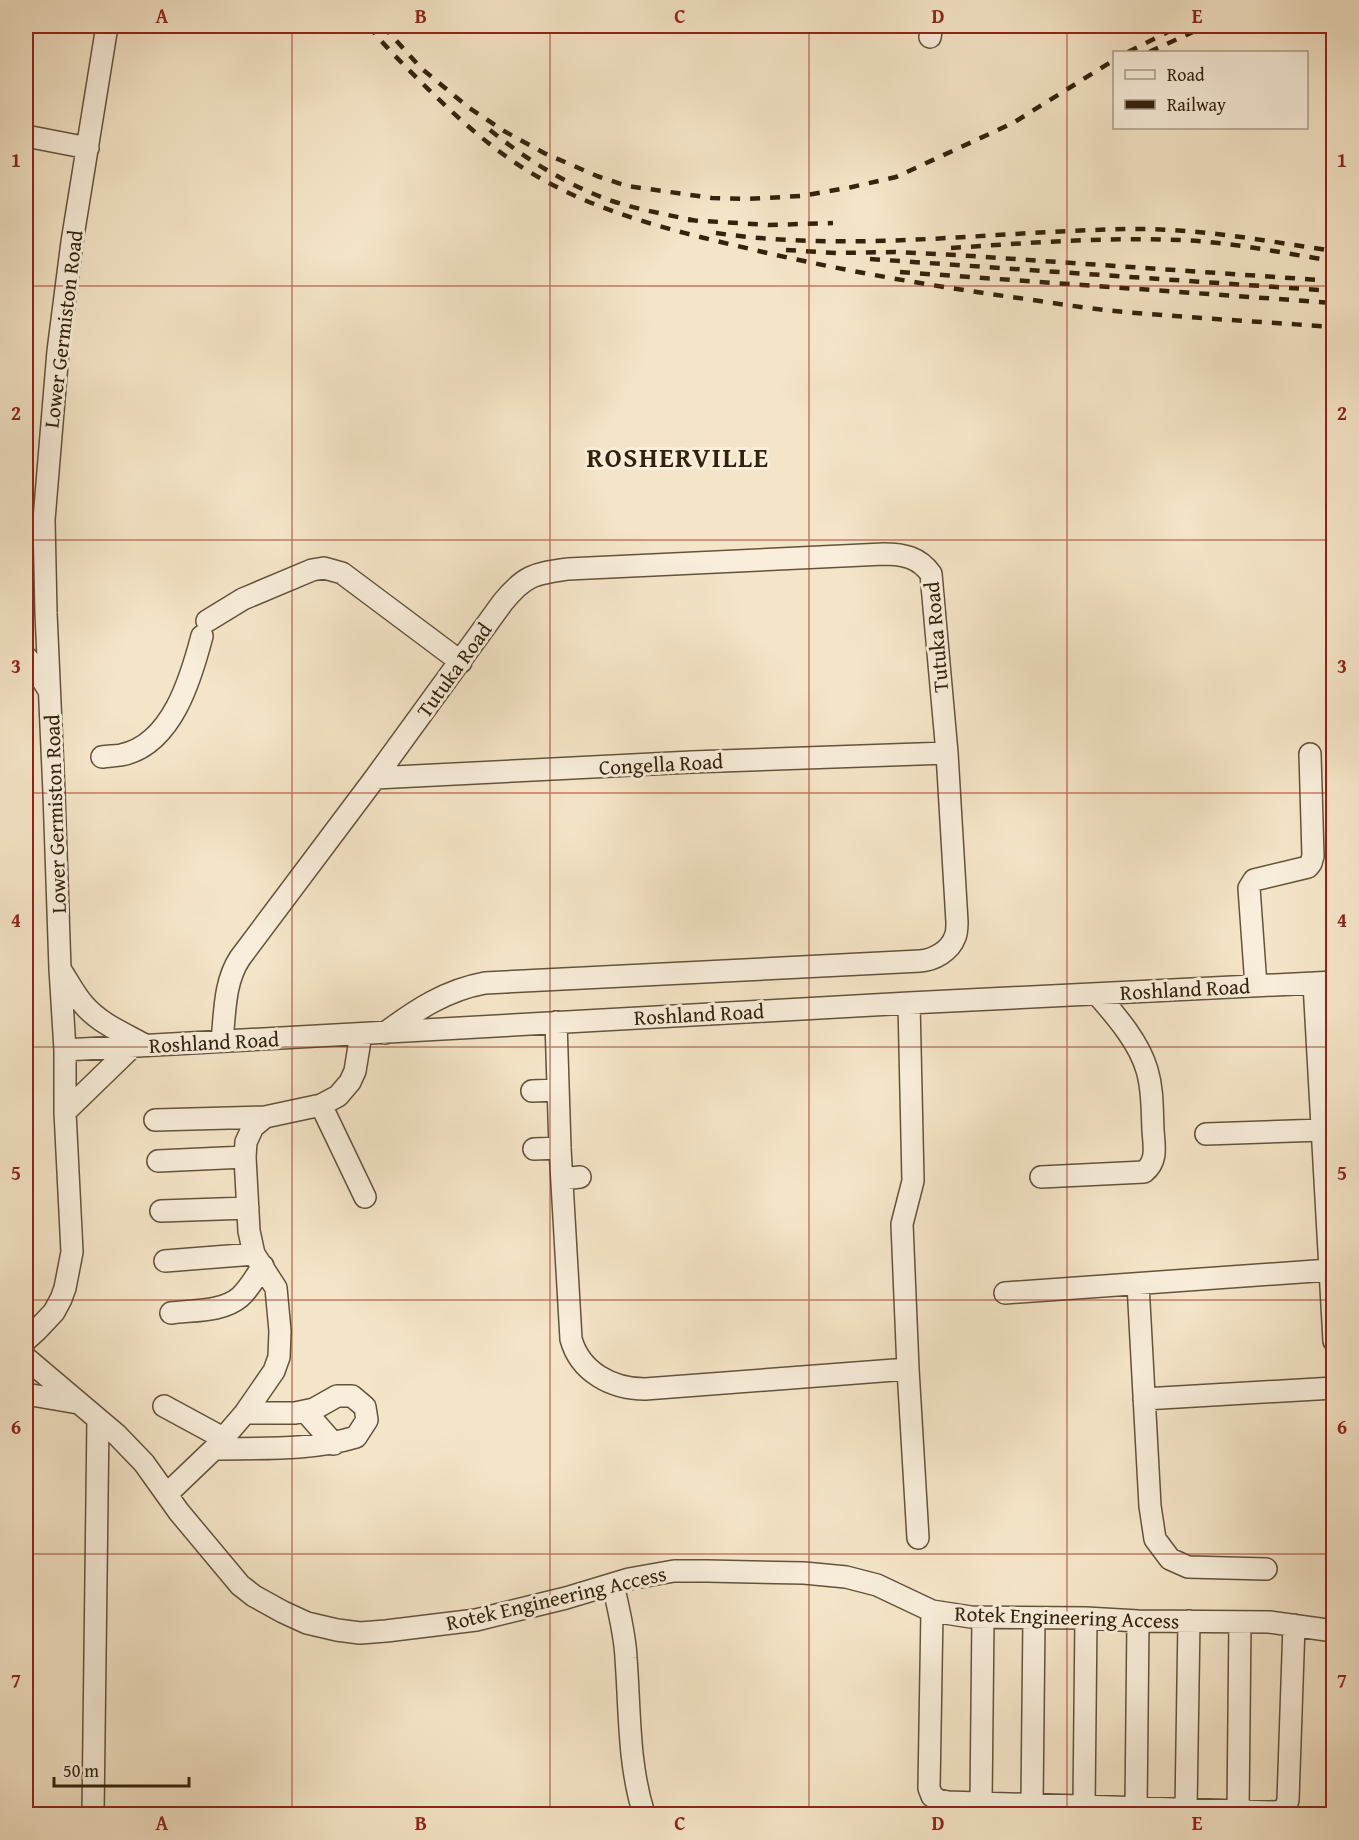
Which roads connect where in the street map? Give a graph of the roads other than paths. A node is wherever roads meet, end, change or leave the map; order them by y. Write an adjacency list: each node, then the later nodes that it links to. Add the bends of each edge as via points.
1 (107, 26): 3 (street, Lower Germiston Road)
2 (26, 136): 3 (street)
3 (88, 148): 4 (street, Lower Germiston Road, via 58,351)
4 (36, 613): 7 (street, Lower Germiston Road)
5 (26, 657): 7 (street)
6 (460, 662): 8 (street, Tutuka Road, via 514,588 538,573 909,556 931,574); 10 (street, via 342,573 330,568 312,570 243,599 205,628 183,692 161,731 123,755); 11 (street, Tutuka Road)
7 (50, 692): 12 (street, Lower Germiston Road)
8 (946, 753): 11 (street, Congella Road); 18 (street, Tutuka Road, via 957,922 955,937 948,948 930,960 485,983 440,997)
9 (1310, 754): 14 (street, via 1311,863 1254,880 1249,888)
10 (102, 757)
11 (375, 778): 20 (street, Tutuka Road, via 232,969)
12 (60, 969): 21 (street, via 84,1005); 22 (street, Lower Germiston Road)
13 (1324, 983): 14 (street, Roshland Road); 29 (street)
14 (1256, 986): 15 (street, Roshland Road)
15 (1097, 994): 16 (street, Roshland Road); 35 (street, via 1139,1050 1147,1069 1154,1155 1151,1167 1144,1172)
16 (909, 1003): 17 (street, Roshland Road); 48 (street, via 913,1181 902,1224)
17 (556, 1022): 18 (street, Roshland Road); 24 (street)
18 (385, 1033): 19 (street, Roshland Road)
19 (361, 1034): 20 (street, Roshland Road); 25 (street, via 350,1082 338,1096)
20 (222, 1041): 21 (street, Roshland Road)
21 (139, 1045): 22 (street, Roshland Road); 26 (street)
22 (65, 1050): 26 (street, Lower Germiston Road)
23 (532, 1090): 24 (street)
24 (558, 1090): 31 (street)
25 (321, 1105): 27 (street); 36 (street)
26 (65, 1112): 45 (street, Lower Germiston Road, via 72,1252 69,1271 54,1312)
27 (265, 1118): 28 (street); 33 (street, via 252,1127)
28 (154, 1120)
29 (1322, 1130): 30 (street); 41 (street)
30 (1206, 1134)
31 (560, 1148): 32 (street); 48 (street, via 571,1178 571,1340 582,1362 609,1383 645,1389)
32 (534, 1149)
33 (246, 1157): 34 (street); 37 (street)
34 (158, 1161)
35 (1041, 1177)
36 (365, 1197)
37 (248, 1208): 38 (street); 39 (street, via 249,1231)
38 (161, 1211)
39 (259, 1260): 40 (street); 44 (street, via 240,1297 229,1304); 55 (street, via 276,1288 279,1357)
40 (165, 1261)
41 (1329, 1270): 42 (street); 46 (street)
42 (1138, 1284): 43 (street); 51 (street)
43 (1005, 1293)
44 (171, 1313)
45 (26, 1340)
46 (1334, 1341)
47 (26, 1358): 52 (street, Rotek Engineering Access)
48 (908, 1369): 60 (street)
49 (1334, 1388): 51 (street)
50 (26, 1394): 52 (street)
51 (1144, 1399): 61 (street, via 1155,1539 1170,1559 1188,1567)
52 (78, 1403): 56 (street, Rotek Engineering Access)
53 (164, 1406): 57 (street)
54 (305, 1411): 55 (street); 58 (street); 58 (street, via 337,1396 352,1396 365,1407 367,1420 356,1437)
55 (245, 1413): 57 (street)
56 (98, 1419): 59 (street, Rotek Engineering Access, via 144,1463); 78 (street)
57 (218, 1443): 58 (street, via 309,1447); 59 (street)
58 (334, 1444)
59 (167, 1494): 62 (street, Rotek Engineering Access, via 247,1590 307,1623 337,1630 360,1633 476,1620)
60 (918, 1538)
61 (1266, 1569)
62 (613, 1584): 63 (street, Rotek Engineering Access, via 674,1571 804,1573 877,1584); 79 (street, via 626,1654 634,1773)
63 (932, 1611): 64 (street, Rotek Engineering Access); 72 (street, via 929,1788 938,1800)
64 (983, 1618): 66 (street, Rotek Engineering Access); 72 (street)
65 (1086, 1618): 66 (street, Rotek Engineering Access); 67 (street, Rotek Engineering Access); 74 (street)
66 (1034, 1619): 73 (street)
67 (1138, 1621): 68 (street, Rotek Engineering Access); 75 (street)
68 (1189, 1621): 69 (street, Rotek Engineering Access); 76 (street)
69 (1240, 1622): 70 (street, Rotek Engineering Access); 77 (street)
70 (1294, 1626): 71 (street, Rotek Engineering Access); 77 (street, via 1285,1810)
71 (1334, 1631)
72 (981, 1803): 73 (street)
73 (1032, 1804): 74 (street)
74 (1084, 1806): 75 (street)
75 (1136, 1808): 76 (street)
76 (1186, 1809): 77 (street)
77 (1238, 1811)
78 (93, 1815)
79 (644, 1815)

